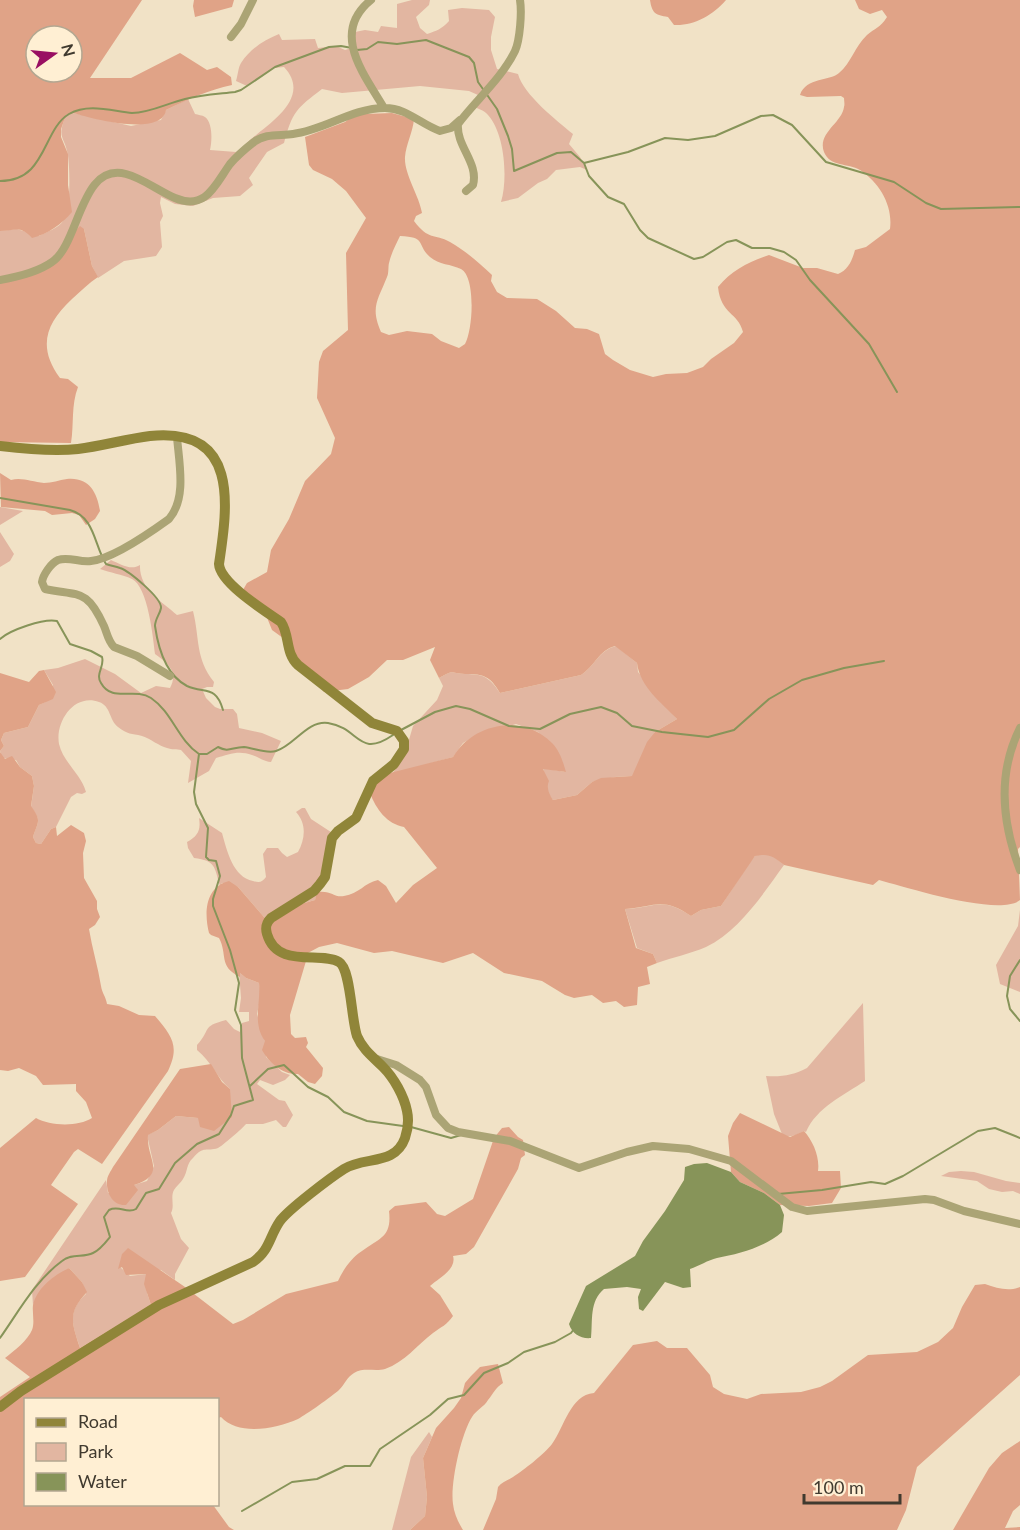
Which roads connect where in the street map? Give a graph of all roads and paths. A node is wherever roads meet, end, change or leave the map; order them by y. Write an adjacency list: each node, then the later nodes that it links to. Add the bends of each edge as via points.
1 (253, 0): 4 (street)
2 (371, 0): 5 (street, via 354,19 352,50)
3 (520, 0): 6 (street, via 515,51)
4 (231, 37)
5 (384, 108): 6 (street, via 403,111 440,131); 8 (street, via 360,111 306,132 259,138 236,158 211,192 198,201 183,202 125,173 102,177 93,185 69,239 53,262)
6 (460, 120): 7 (street, via 458,132 474,174 473,185)
7 (466, 191)
8 (0, 280)
9 (177, 437): 10 (street, via 149,436 70,449); 11 (street, via 179,492 169,519 107,557 91,561 58,560 42,582 45,589 77,592 84,597 100,618 110,644); 14 (street, via 206,447 225,485 220,571 281,622 292,659 368,720 397,731 404,741 400,757 373,782 356,818 332,838 325,877 320,884 266,925 268,938 281,951 295,957 336,960 342,965 354,1025 361,1044)
10 (0, 446)
11 (170, 676)
12 (1020, 728): 13 (street, via 1006,765 1004,799 1008,831)
13 (1020, 870)
14 (374, 1058): 15 (street, via 396,1065 420,1080 436,1115 448,1128 510,1141 579,1168 641,1148 673,1146 731,1161 800,1210 925,1199); 16 (street, via 394,1082 407,1108 405,1140 395,1153 350,1166 329,1180 281,1220 269,1245 253,1262 159,1305)
15 (1020, 1224)
16 (0, 1407)

